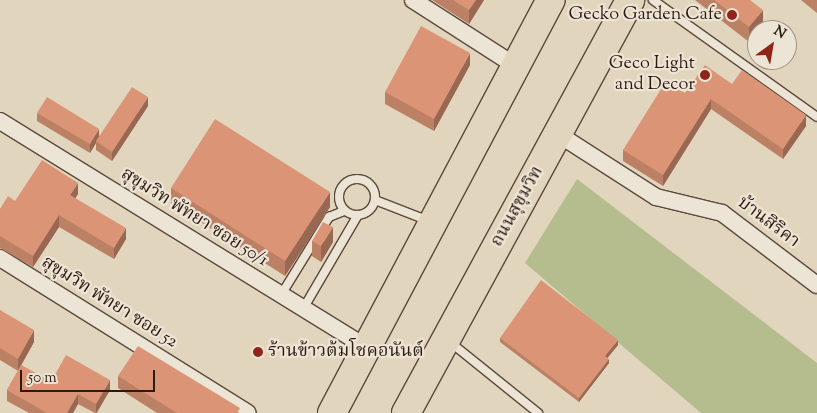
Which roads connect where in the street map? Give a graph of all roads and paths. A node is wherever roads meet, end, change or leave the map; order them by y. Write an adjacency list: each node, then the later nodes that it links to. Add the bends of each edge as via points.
1 (413, 0): 5 (street)
2 (551, 0): 5 (highway)
3 (630, 0): 8 (highway, ถนนสุขุมวิท)
4 (653, 0): 6 (lane)
5 (516, 66): 12 (highway)
6 (817, 117)
7 (0, 121): 15 (street, สุขุมวิท พัทยา ซอย 50/1)
8 (558, 134): 14 (street, บ้านสิริคา, via 656,197 722,212); 17 (highway, ถนนสุขุมวิท)
9 (375, 200): 10 (lane, via 374,190 366,181 348,181 338,195); 11 (lane, via 372,208); 12 (lane)
10 (344, 211): 11 (lane); 15 (lane, via 329,217)
11 (358, 215): 16 (lane)
12 (433, 223): 18 (highway)
13 (0, 258): 20 (street, สุขุมวิท พัทยา ซอย 52)
14 (817, 285)
15 (281, 295): 16 (street, สุขุมวิท พัทยา ซอย 50/1)
16 (303, 309): 18 (street, สุขุมวิท พัทยา ซอย 50/1)
17 (446, 339): 21 (highway, ถนนสุขุมวิท); 22 (lane)
18 (367, 348): 19 (highway)
19 (337, 411)
20 (248, 413)
21 (406, 413)
22 (538, 413)

